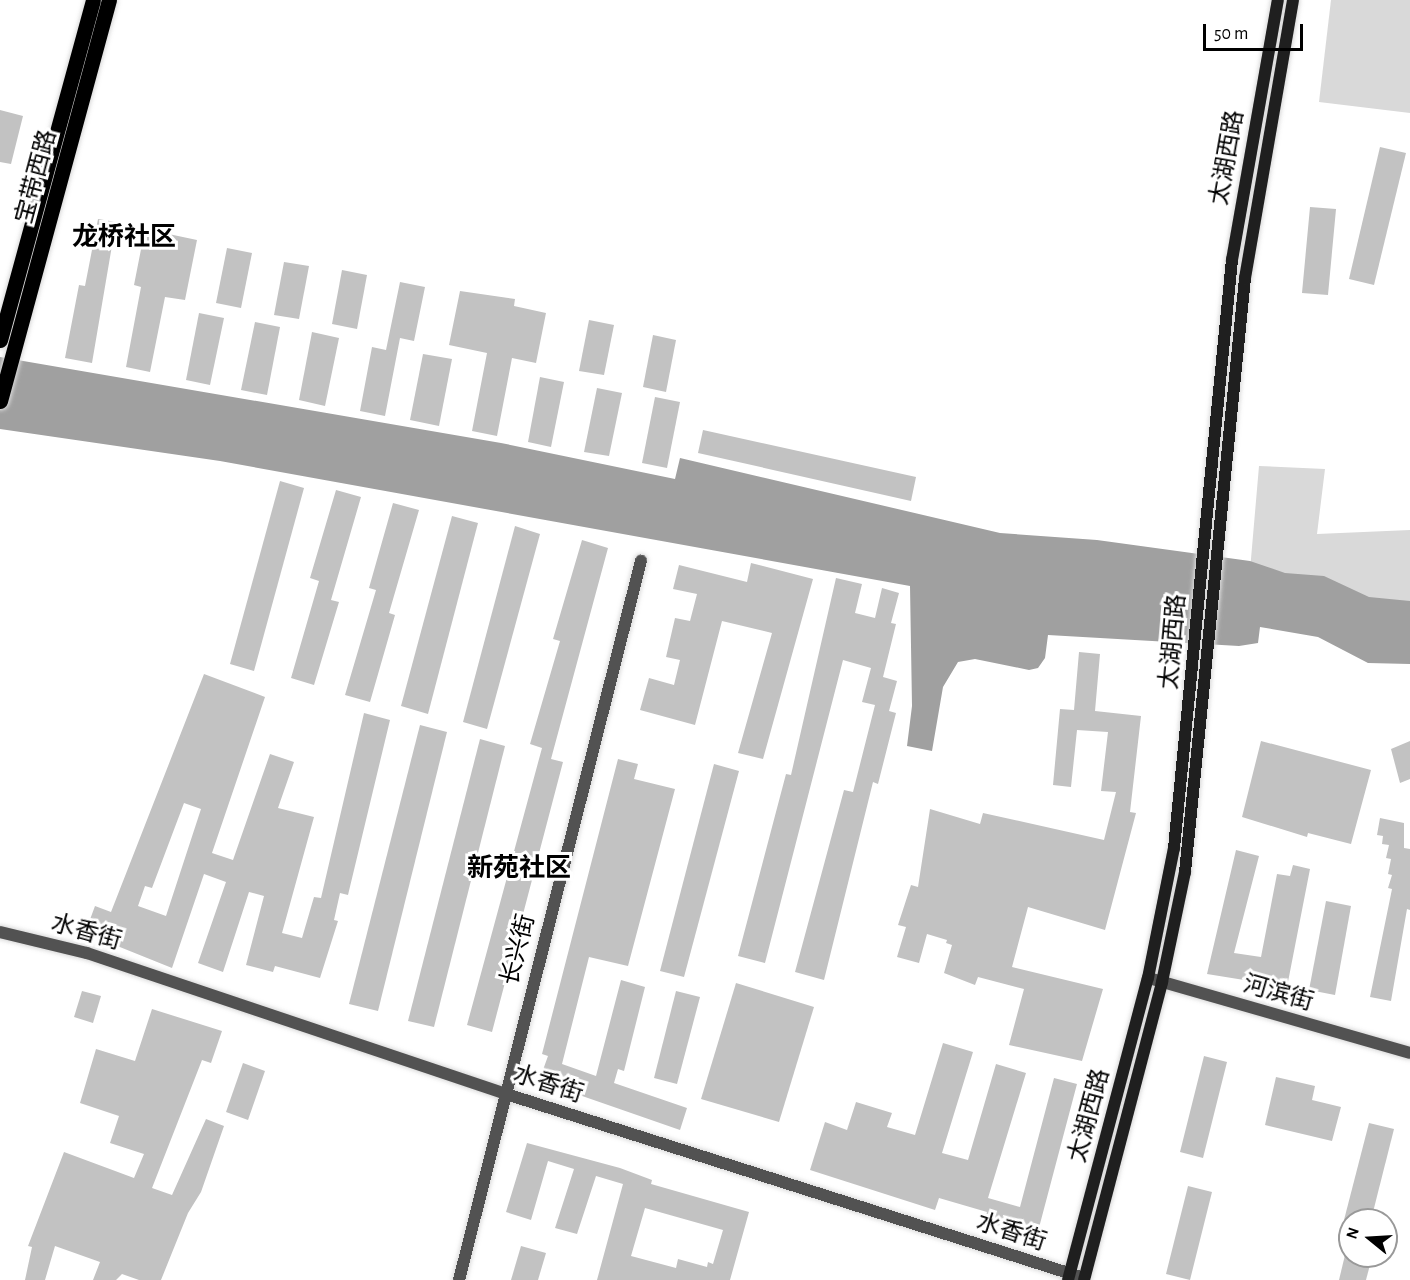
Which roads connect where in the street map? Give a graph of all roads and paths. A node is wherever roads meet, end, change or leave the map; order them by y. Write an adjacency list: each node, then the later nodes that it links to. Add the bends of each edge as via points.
1 (93, 0): 5 (main road, 宝带西路)
2 (109, 0): 6 (main road, 宝带西路)
3 (1278, 0): 9 (main road, 太湖西路, via 1232,260 1174,848)
4 (1293, 0): 10 (main road, 太湖西路, via 1247,262 1189,850)
5 (0, 340)
6 (0, 401)
7 (640, 561): 12 (street, 长兴街)
8 (0, 932): 12 (street, 水香街, via 87,953)
9 (1148, 978): 10 (street, 河滨街); 13 (main road, 太湖西路)
10 (1162, 982): 11 (street, 河滨街); 14 (main road, 太湖西路)
11 (1410, 1053)
12 (503, 1092): 13 (street, 水香街); 15 (street, 长兴街)
13 (1069, 1277): 14 (street, 水香街)
14 (1084, 1279)
15 (459, 1280)

